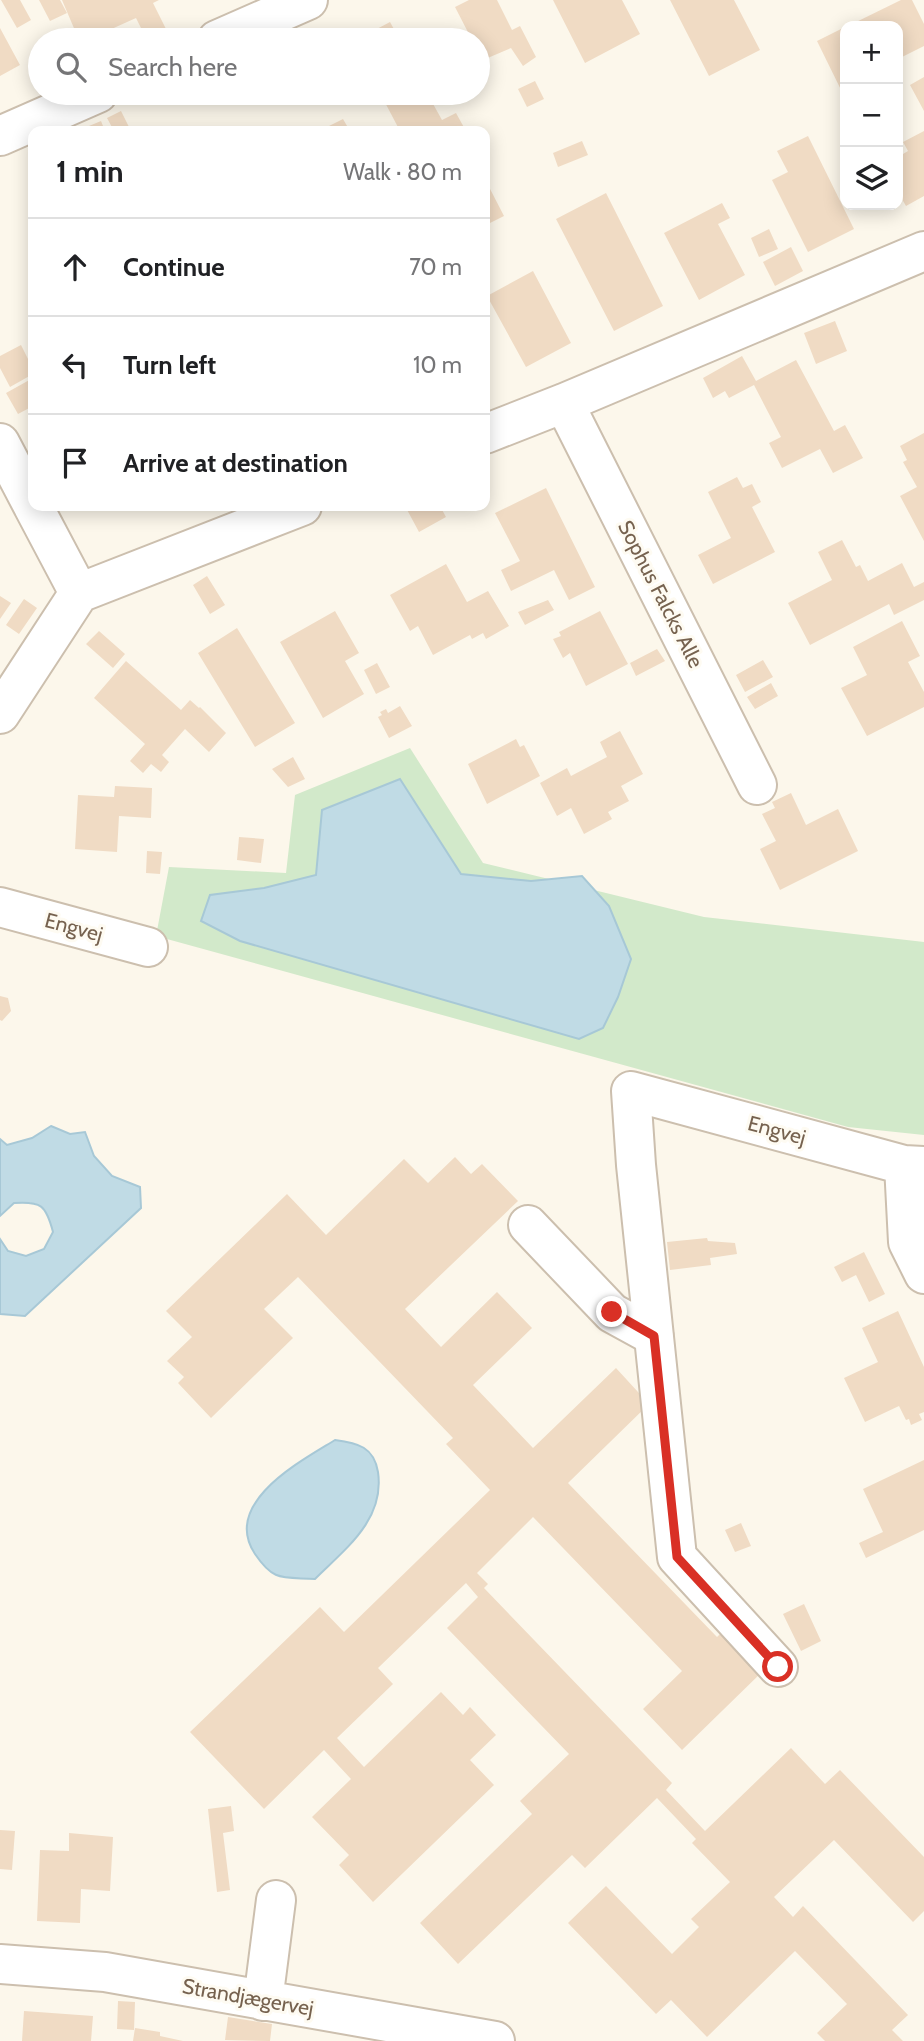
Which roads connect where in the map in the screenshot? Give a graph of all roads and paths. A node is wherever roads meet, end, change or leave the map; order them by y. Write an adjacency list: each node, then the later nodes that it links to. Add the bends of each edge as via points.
1 (308, 0): 2 (street)
2 (244, 28)
3 (71, 105): 4 (street)
4 (0, 136)
5 (924, 251): 6 (street)
6 (564, 403): 7 (street); 14 (street, Sophus Falcks Alle)
7 (490, 432)
8 (0, 443): 9 (street)
9 (28, 496)
10 (36, 511): 12 (street)
11 (289, 511): 12 (street)
12 (79, 593): 13 (street)
13 (0, 714)
14 (757, 785)
15 (0, 906): 16 (street, Engvej)
16 (148, 947)
17 (914, 1165): 19 (street, via 908,1242); 20 (street, Engvej, via 631,1091)
18 (528, 1225): 20 (street, via 612,1312)
19 (924, 1274)
20 (654, 1336): 21 (street, via 677,1557)
21 (778, 1667)
22 (276, 1900): 24 (street)
23 (0, 1964): 24 (street, Strandjægervej, via 106,1972)
24 (263, 2000): 25 (street, Strandjægervej)
25 (495, 2041)

